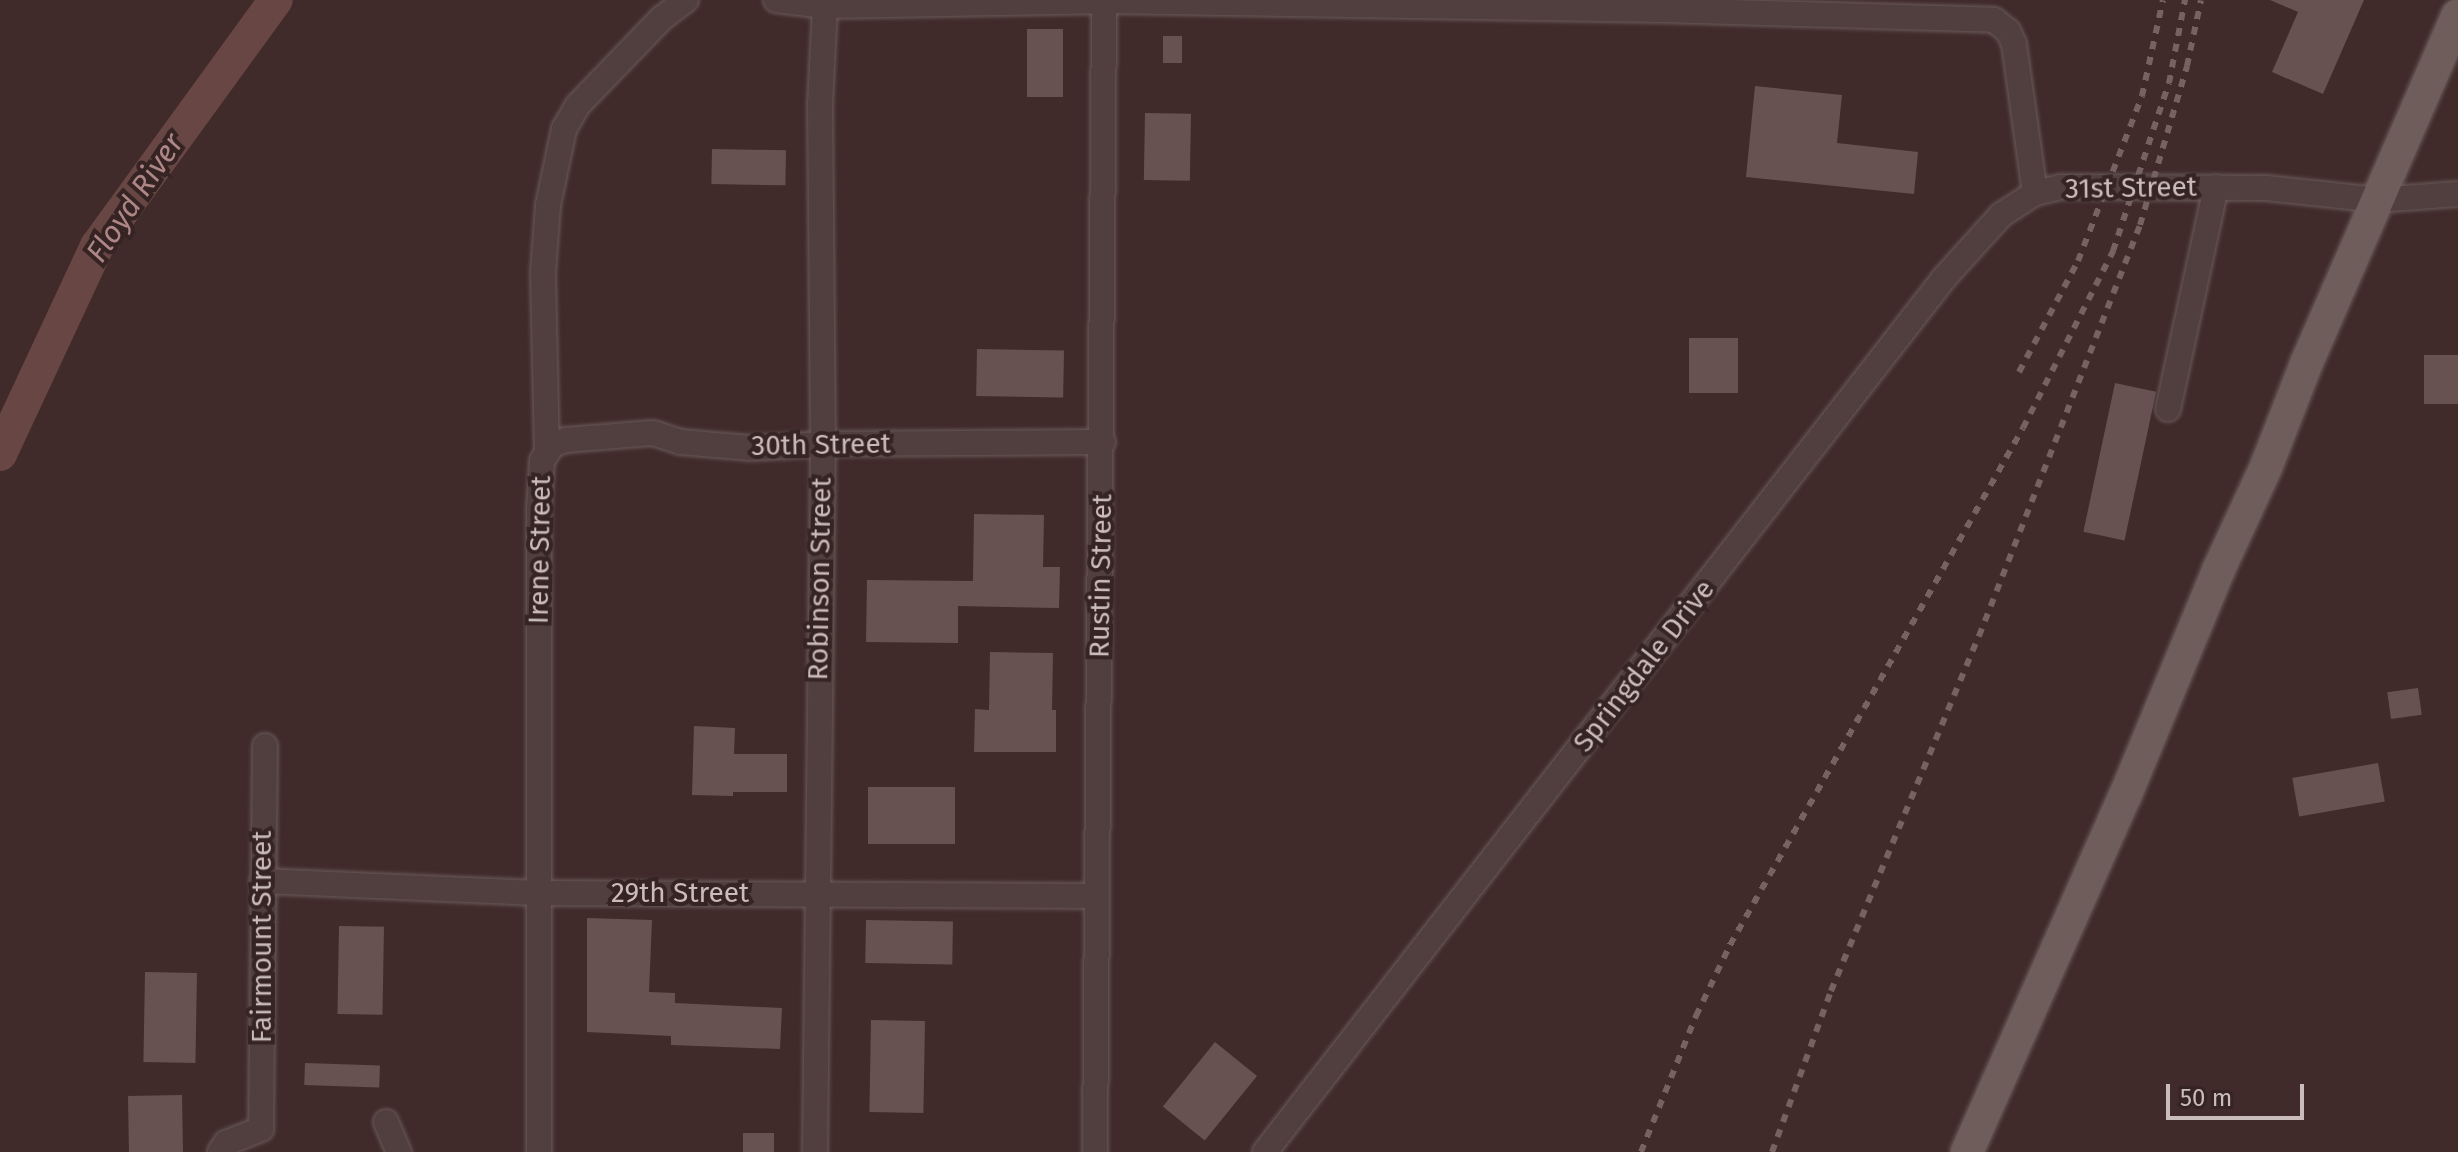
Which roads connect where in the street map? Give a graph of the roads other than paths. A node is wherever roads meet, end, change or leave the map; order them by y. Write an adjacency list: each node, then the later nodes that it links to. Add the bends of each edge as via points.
1 (686, 0): 15 (street, Irene Street, via 605,75 564,129 554,164 543,272)
2 (776, 0): 6 (street)
3 (1104, 1): 4 (street, 31st Street); 6 (street, 31st Street); 13 (street, Rustin Street)
4 (1295, 3): 5 (street, 31st Street)
5 (1664, 5): 9 (street, 31st Street, via 1994,20 2014,44)
6 (825, 6): 14 (street, Robinson Street, via 820,105)
7 (2458, 15): 11 (main road)
8 (2216, 187): 9 (street, 31st Street, via 2107,185); 11 (street, 31st Street); 12 (street)
9 (2035, 193): 27 (street, Springdale Drive, via 2001,215 1945,277)
10 (2458, 194): 11 (street, 31st Street)
11 (2378, 200): 28 (main road)
12 (2168, 409)
13 (1103, 442): 14 (street, 30th Street); 20 (street, Rustin Street)
14 (823, 444): 15 (street, 30th Street, via 751,448 680,442 653,433 566,440); 19 (street, Robinson Street)
15 (547, 453): 18 (street, Irene Street, via 539,510)
16 (265, 746): 17 (street, Fairmount Street)
17 (262, 881): 18 (street, 29th Street); 22 (street, Fairmount Street, via 261,1129 226,1143)
18 (537, 893): 19 (street, 29th Street); 24 (street, Irene Street)
19 (816, 893): 20 (street, 29th Street); 25 (street, Robinson Street)
20 (1097, 896): 26 (street, Rustin Street)
21 (386, 1122): 23 (street)
22 (220, 1152)
23 (399, 1152)
24 (539, 1152)
25 (815, 1152)
26 (1095, 1152)
27 (1265, 1152)
28 (1967, 1152)

